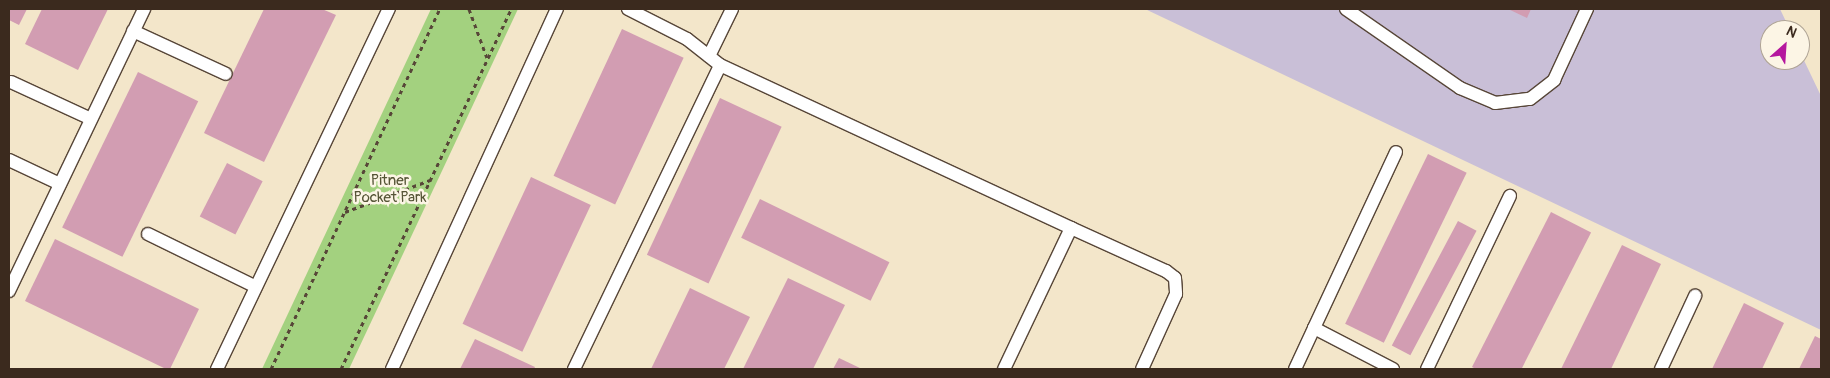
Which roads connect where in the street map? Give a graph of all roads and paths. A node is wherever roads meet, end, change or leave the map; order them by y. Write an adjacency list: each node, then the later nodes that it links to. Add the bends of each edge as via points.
1 (144, 9): 11 (lane)
2 (389, 9): 26 (lane)
3 (440, 9): 23 (path)
4 (469, 9): 13 (path)
5 (511, 9): 13 (path)
6 (557, 9): 33 (lane)
7 (628, 9): 12 (lane, via 687,39)
8 (732, 9): 12 (lane)
9 (1346, 9): 10 (lane, via 1460,88 1495,103 1530,99 1554,80)
10 (1587, 9)
11 (133, 31): 15 (lane); 17 (lane)
12 (708, 56): 14 (lane)
13 (488, 59): 20 (path)
14 (720, 64): 24 (lane); 34 (lane)
15 (226, 74)
16 (11, 82): 17 (lane)
17 (91, 119): 21 (lane)
18 (1396, 152): 29 (lane)
19 (9, 160): 21 (lane)
20 (430, 180): 23 (path); 32 (path)
21 (60, 184): 27 (lane)
22 (1510, 196): 39 (lane)
23 (344, 212): 31 (path)
24 (1071, 228): 35 (lane); 36 (lane, via 1175,278 1176,294)
25 (148, 234): 26 (lane)
26 (256, 286): 30 (lane)
27 (9, 291)
28 (1695, 296): 40 (lane)
29 (1314, 328): 37 (lane); 38 (lane)
30 (217, 369)
31 (270, 369)
32 (341, 369)
33 (392, 369)
34 (574, 369)
35 (1004, 369)
36 (1142, 369)
37 (1296, 369)
38 (1393, 369)
39 (1427, 369)
40 (1662, 369)

